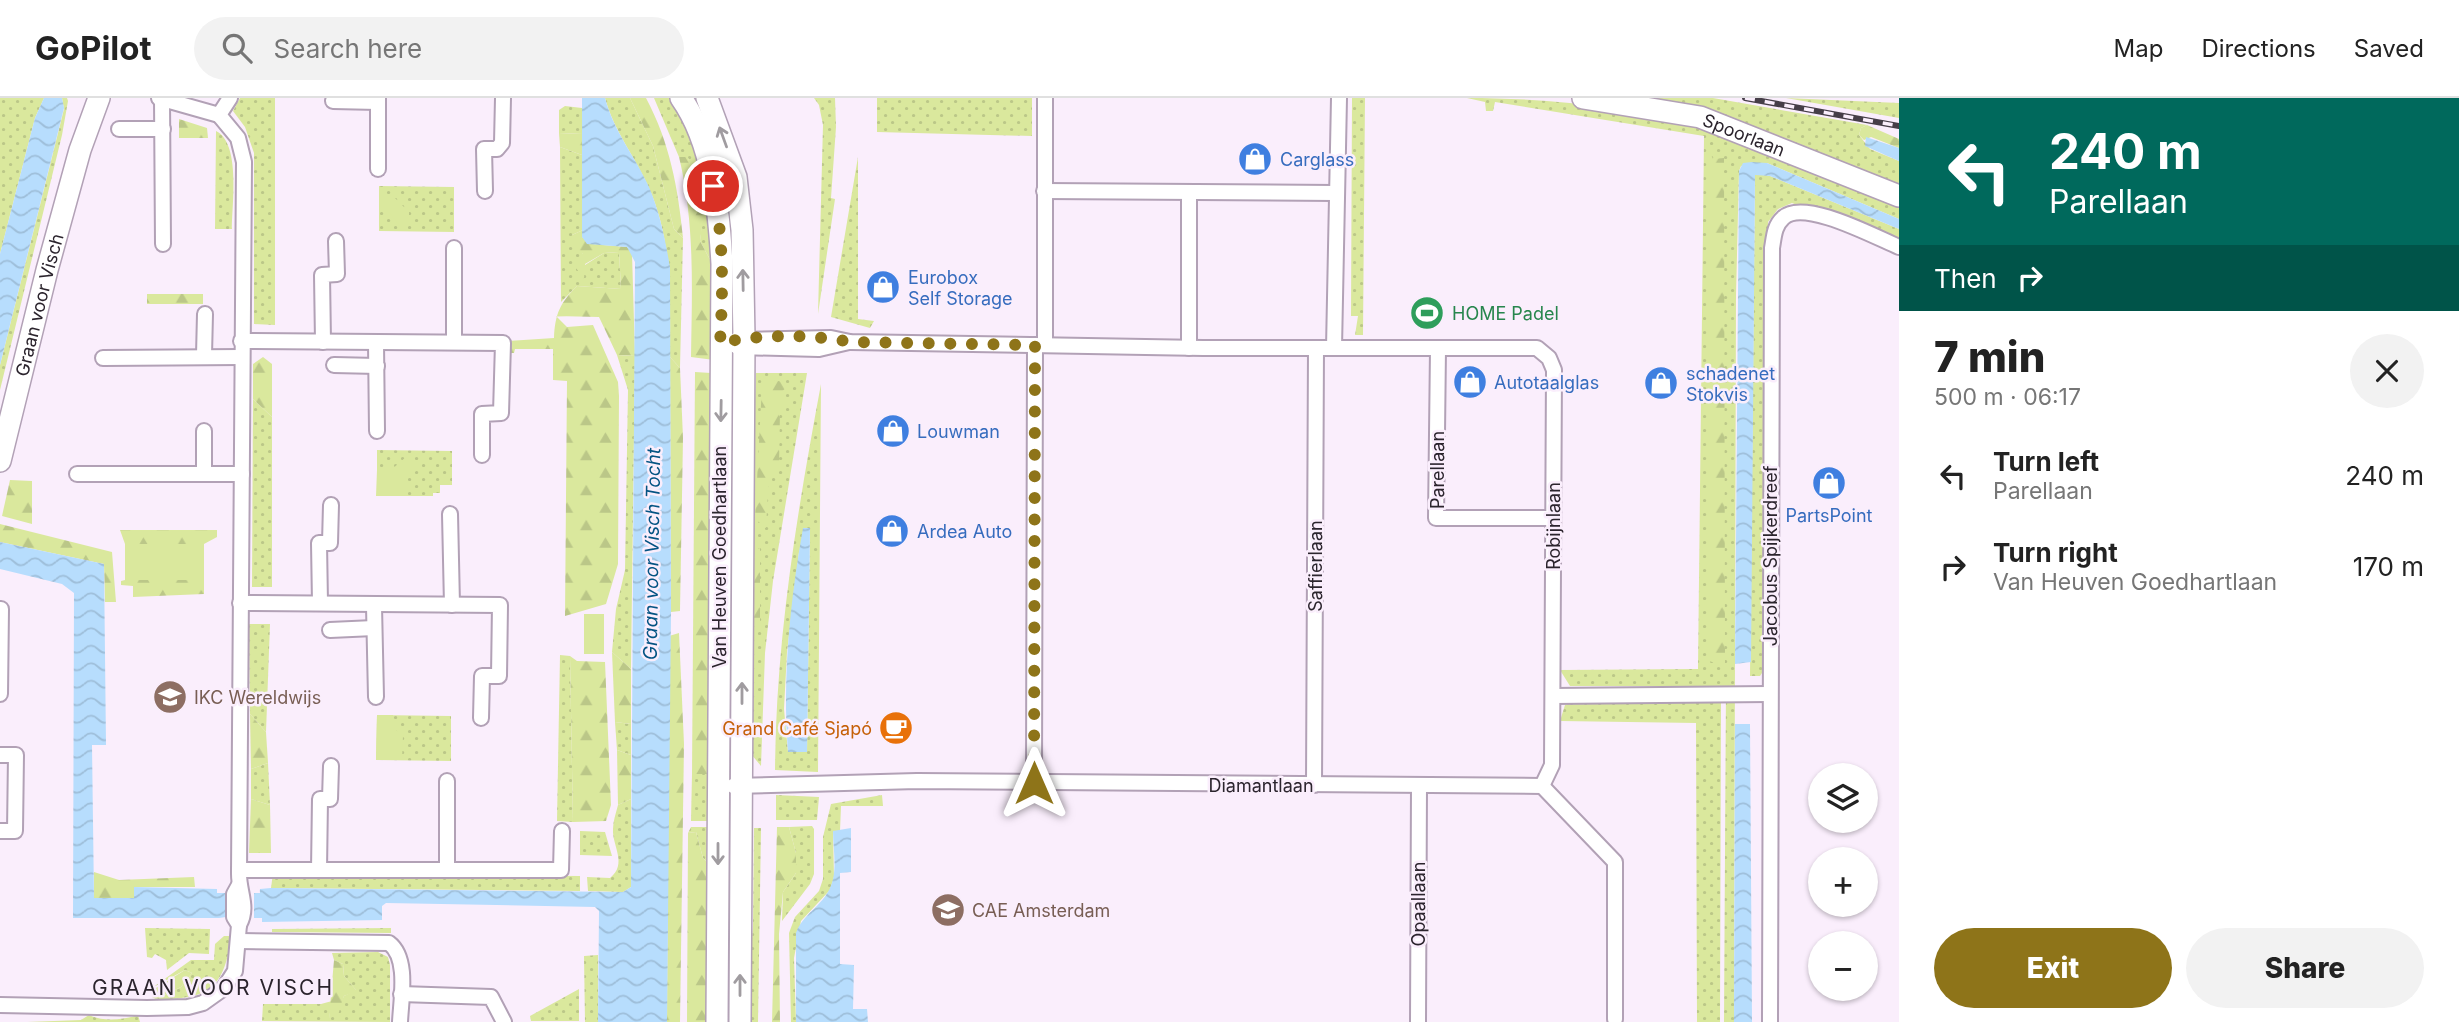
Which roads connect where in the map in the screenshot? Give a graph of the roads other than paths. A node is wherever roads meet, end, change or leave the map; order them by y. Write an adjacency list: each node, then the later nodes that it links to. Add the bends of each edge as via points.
1 (88, 98): 16 (main road, Graan voor Visch)
2 (99, 98): 16 (main road, Graan voor Visch)
3 (161, 98): 13 (street); 15 (street)
4 (230, 98): 13 (street)
5 (503, 98): 18 (street, via 502,143 497,149 484,149)
6 (681, 98): 31 (main road, Van Heuven Goedhartlaan, via 708,159 719,214)
7 (707, 98): 32 (main road, Van Heuven Goedhartlaan, one-way to 7, via 736,177)
8 (1045, 98): 19 (street)
9 (1339, 98): 21 (street)
10 (1583, 98): 22 (main road, Spoorlaan, via 1700,117)
11 (378, 100): 12 (street); 17 (street)
12 (333, 101)
13 (219, 115): 28 (street, via 238,138 244,162)
14 (119, 129): 15 (street)
15 (163, 129): 24 (street)
16 (80, 150): 47 (main road, Graan voor Visch)
17 (378, 169)
18 (485, 191)
19 (1044, 191): 20 (street); 34 (street)
20 (1189, 192): 21 (street); 35 (street)
21 (1335, 193): 37 (street)
22 (1899, 196)
23 (336, 241): 29 (street, via 337,274 322,275)
24 (163, 244)
25 (1899, 247): 62 (street, Jacobus Spijkerdreef, via 1819,214 1796,211 1784,216 1775,228)
26 (454, 248): 30 (street)
27 (205, 314): 39 (street)
28 (241, 341): 29 (street); 40 (street)
29 (323, 342): 33 (street)
30 (454, 342): 33 (street); 46 (street, via 503,343 501,413 482,414)
31 (720, 343): 32 (street); 70 (main road, Van Heuven Goedhartlaan, one-way to 70)
32 (744, 343): 34 (street, via 831,348 850,342); 72 (main road, Van Heuven Goedhartlaan, one-way to 32)
33 (376, 344): 43 (street)
34 (1040, 345): 35 (street); 69 (street)
35 (1189, 348): 36 (street)
36 (1316, 348): 37 (street); 71 (street, Saffierlaan)
37 (1334, 348): 38 (street)
38 (1438, 349): 53 (street, Robijnlaan, via 1530,346 1549,358 1554,370); 53 (street, Parellaan, via 1436,518)
39 (204, 355): 40 (street); 41 (street)
40 (241, 357): 50 (street)
41 (103, 358)
42 (334, 365): 43 (street)
43 (377, 366): 45 (street)
44 (204, 430): 48 (street)
45 (377, 431)
46 (482, 455)
47 (0, 461)
48 (204, 473): 49 (street); 50 (street)
49 (76, 474)
50 (242, 474): 54 (street)
51 (331, 505): 55 (street, via 330,543 319,543)
52 (450, 514): 56 (street)
53 (1553, 518): 63 (street, Robijnlaan)
54 (240, 603): 55 (street); 81 (street)
55 (320, 603): 57 (street)
56 (452, 605): 57 (street); 65 (street, via 500,605 499,676 482,676)
57 (374, 606): 59 (street)
58 (1, 609): 61 (street)
59 (374, 628): 60 (street); 64 (street)
60 (330, 630)
61 (0, 694)
62 (1769, 694): 63 (street); 91 (street, Jacobus Spijkerdreef)
63 (1553, 696): 74 (street, Robijnlaan, via 1552,765)
64 (376, 697)
65 (481, 718)
66 (0, 755): 76 (street, via 16,755)
67 (331, 766): 79 (street, via 330,799 320,799)
68 (447, 781): 80 (street)
69 (1034, 783): 71 (street, Diamantlaan); 72 (street, Diamantlaan)
70 (718, 785): 72 (street, Diamantlaan); 88 (main road, Van Heuven Goedhartlaan, one-way to 88)
71 (1314, 785): 73 (street, Diamantlaan)
72 (741, 786): 89 (main road, Van Heuven Goedhartlaan, one-way to 72)
73 (1419, 786): 74 (street, Diamantlaan); 90 (street, Opaallaan)
74 (1542, 786): 85 (street, via 1615,862)
75 (0, 794): 76 (street)
76 (16, 794): 77 (street, via 15,831)
77 (0, 831)
78 (562, 831): 80 (street, via 561,870)
79 (319, 870): 80 (street); 81 (street)
80 (447, 870)
81 (239, 878): 82 (street, via 244,893)
82 (239, 941): 83 (street, via 389,943 400,959); 84 (street, via 230,982 195,1006)
83 (401, 994): 86 (street); 87 (street, via 491,997)
84 (0, 1005)
85 (1615, 1019)
86 (400, 1022)
87 (503, 1022)
88 (718, 1022)
89 (740, 1022)
90 (1418, 1022)
91 (1770, 1022)

